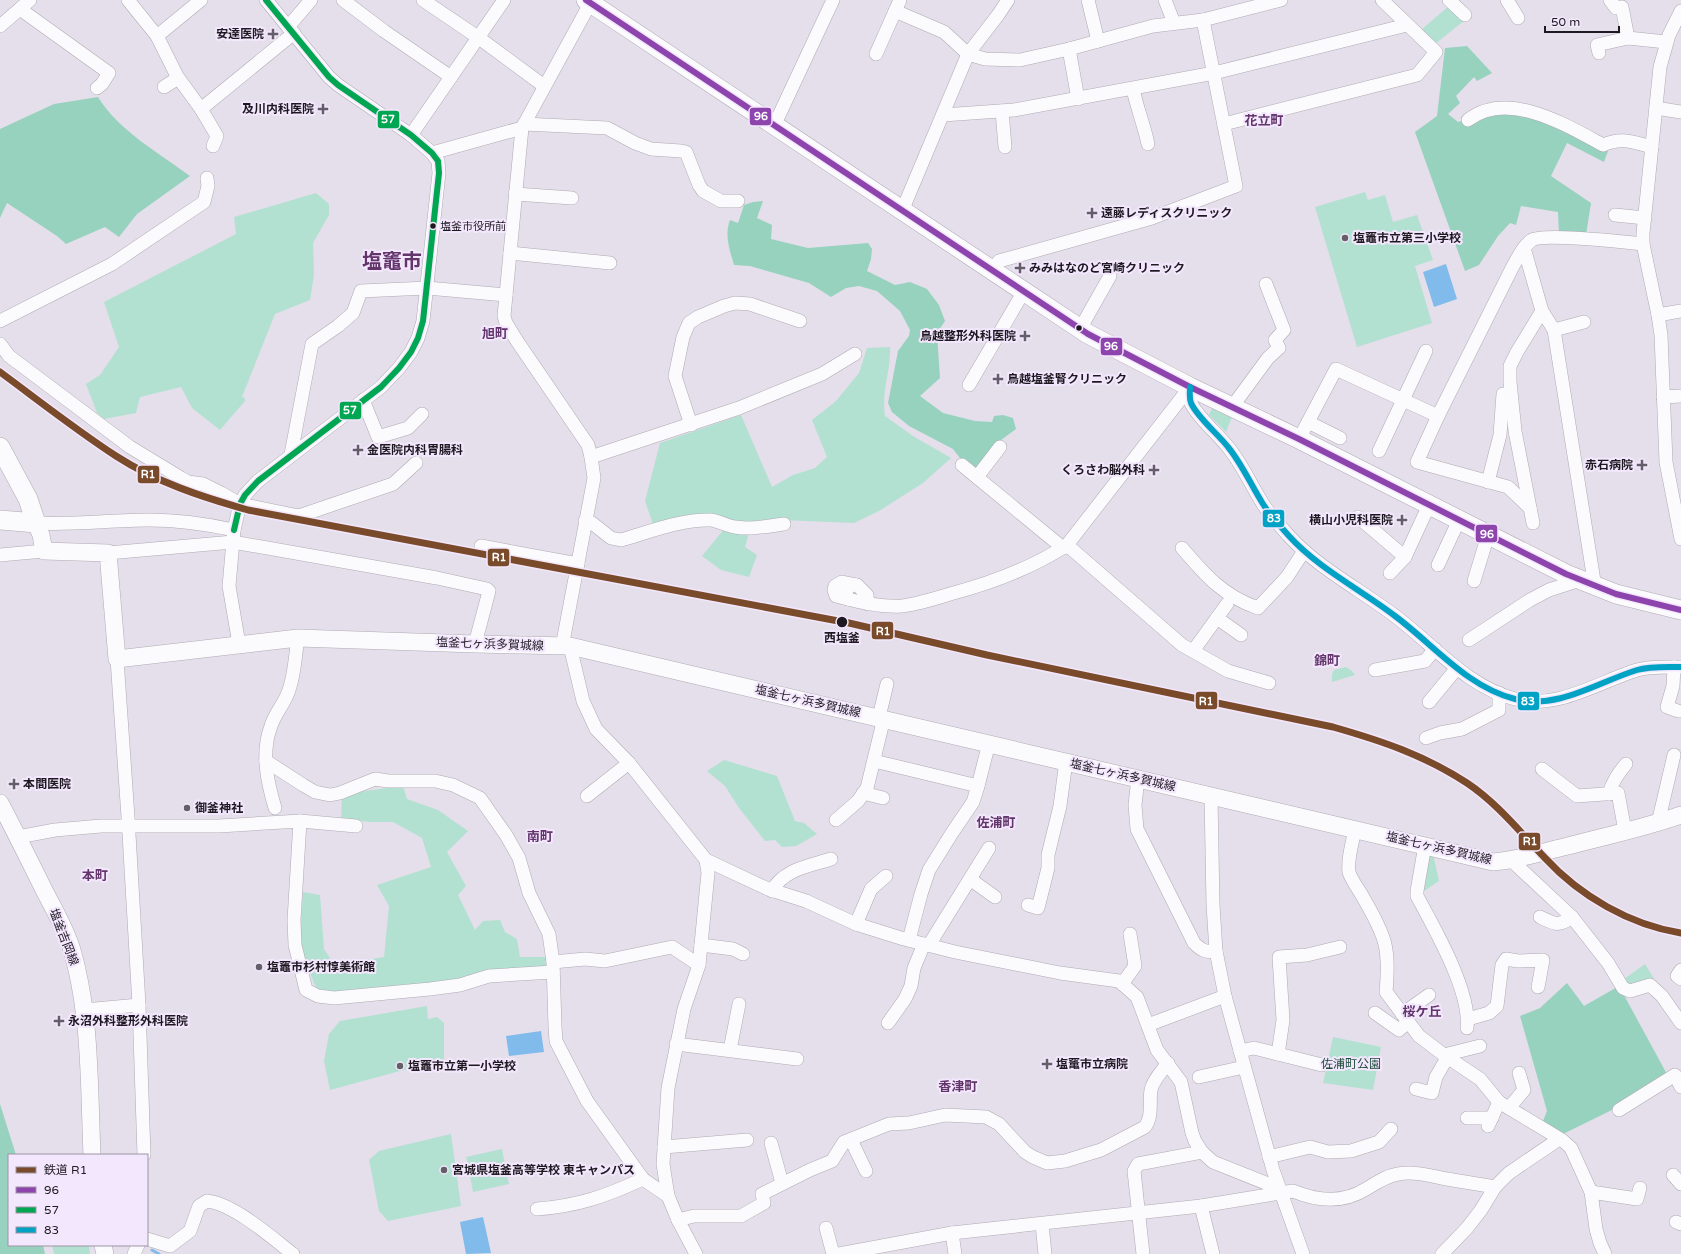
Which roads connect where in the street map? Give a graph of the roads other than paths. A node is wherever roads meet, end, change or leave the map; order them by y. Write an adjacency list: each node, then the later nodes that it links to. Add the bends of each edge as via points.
1 (30, 0): 20 (street)
2 (128, 0): 29 (street)
3 (201, 0): 29 (street)
4 (266, 0): 28 (street)
5 (311, 0): 28 (street)
6 (343, 0): 39 (street)
7 (423, 0): 30 (street)
8 (504, 0): 30 (street)
9 (833, 0): 54 (street)
10 (1008, 0): 37 (street)
11 (1088, 0): 32 (street)
12 (1165, 0): 25 (street)
13 (1281, 0): 24 (street)
14 (1449, 0): 22 (street)
15 (1507, 0): 23 (street)
16 (1610, 0): 31 (street, via 1616,8 1622,7)
17 (589, 1): 41 (street); 54 (highway)
18 (1387, 1): 26 (street)
19 (898, 5): 36 (street); 37 (street, via 944,32)
20 (20, 9): 27 (street); 43 (street, via 109,73)
21 (1681, 11): 33 (street)
22 (1465, 15)
23 (1518, 18)
24 (1203, 20): 25 (street); 38 (street)
25 (1174, 23): 32 (street)
26 (1407, 25): 38 (street); 52 (street, via 1436,52 1417,75)
27 (0, 26)
28 (291, 30): 47 (street); 55 (street, via 323,71 338,85)
29 (157, 36): 40 (street)
30 (479, 38): 39 (street); 41 (street)
31 (1628, 38): 33 (street); 35 (street, via 1597,45)
32 (1098, 41): 34 (street)
33 (1666, 42): 46 (street, via 1660,67)
34 (1069, 49): 37 (street, via 1020,60 985,59); 45 (street)
35 (1599, 52)
36 (876, 54)
37 (968, 54): 50 (street)
38 (1214, 73): 44 (street); 52 (street)
39 (451, 77): 55 (street)
40 (178, 78): 42 (street); 47 (street)
41 (544, 86): 53 (street)
42 (164, 87)
43 (97, 88)
44 (1133, 89): 45 (street); 56 (street)
45 (1078, 99): 48 (street)
46 (1656, 108): 49 (street); 59 (street)
47 (201, 109): 57 (street, via 216,136)
48 (1002, 111): 50 (street); 58 (street)
49 (1681, 112)
50 (943, 115): 65 (street)
51 (1468, 120): 59 (street, via 1475,114 1492,108 1506,107 1552,118 1603,145 1623,139)
52 (1224, 124): 72 (street, via 1236,186 1152,218 999,261)
53 (523, 126): 60 (street); 62 (street); 64 (street, via 608,128 652,149 686,152 703,191 722,201)
54 (774, 126): 65 (highway)
55 (411, 135): 60 (street)
56 (1148, 144)
57 (213, 146)
58 (1004, 147)
59 (1652, 147): 67 (street)
60 (432, 153): 75 (street, via 438,161 439,173)
61 (207, 178): 81 (street, via 204,202 112,264)
62 (515, 194): 63 (street); 70 (street)
63 (572, 198)
64 (738, 201)
65 (902, 211): 72 (highway)
66 (1615, 216): 67 (street)
67 (1644, 218): 68 (street)
68 (1643, 244): 69 (street, via 1541,238 1532,240); 80 (street)
69 (1524, 248): 78 (street); 98 (street)
70 (510, 253): 71 (street); 77 (street)
71 (610, 263)
72 (992, 270): 76 (highway)
73 (1110, 276): 84 (street)
74 (1266, 284): 96 (street, via 1284,330 1275,340 1279,348 1268,358)
75 (427, 288): 77 (street); 94 (street, via 423,321 411,352 381,387); 105 (street, via 361,291 353,313 312,344)
76 (1024, 291): 84 (highway); 89 (street)
77 (506, 295): 106 (street, via 506,323 588,445)
78 (1542, 310): 85 (street); 90 (street, via 1516,352)
79 (1681, 311): 80 (street)
80 (1658, 315): 92 (street)
81 (0, 320)
82 (800, 321): 99 (street, via 750,304 735,303 689,323 683,336 675,376)
83 (1584, 322): 85 (street)
84 (1080, 329): 91 (highway)
85 (1554, 330): 136 (street)
86 (0, 344): 111 (street, via 9,356 130,447 181,478 202,484)
87 (1426, 351): 95 (street)
88 (855, 354): 99 (street, via 822,374)
89 (969, 385)
90 (1506, 385): 110 (street, via 1500,435); 113 (street)
91 (1190, 387): 96 (highway); 125 (street); 128 (street, via 1191,402 1195,410 1229,448 1274,519)
92 (1663, 396): 93 (street); 123 (street, via 1666,462)
93 (1681, 396)
94 (363, 400): 97 (street, via 378,437 408,428); 105 (street)
95 (1404, 400): 98 (street); 100 (street, via 1336,369); 104 (street)
96 (1232, 406): 100 (highway)
97 (422, 414)
98 (1438, 416): 110 (street, via 1417,462)
99 (691, 425): 106 (street)
100 (1304, 431): 101 (street); 112 (highway)
101 (1340, 438)
102 (0, 447): 118 (highway, via 28,499)
103 (1000, 447): 109 (street)
104 (1379, 452)
105 (291, 454): 111 (street, via 258,481)
106 (591, 457): 117 (street, via 594,478)
107 (416, 463): 111 (street, via 393,484 299,516)
108 (962, 465): 109 (street)
109 (976, 477): 125 (street)
110 (1488, 482): 113 (street, via 1508,487)
111 (240, 504): 122 (street)
112 (1428, 505): 116 (highway); 131 (street)
113 (1530, 508): 119 (street)
114 (1358, 517): 131 (street)
115 (0, 520): 118 (highway)
116 (1459, 520): 121 (highway); 133 (street)
117 (585, 521): 120 (street, via 592,523 611,538 621,540 698,520 713,520 735,527 756,528); 132 (street)
118 (36, 523): 122 (street, via 149,520 190,522); 127 (main road)
119 (1533, 523)
120 (784, 524)
121 (1488, 535): 135 (street); 136 (highway)
122 (234, 536): 129 (street); 144 (street, via 229,586); 145 (street, via 487,589 489,591)
123 (1681, 539)
124 (481, 546): 132 (street)
125 (1065, 547): 137 (street, via 1041,562 973,588 903,606); 148 (street)
126 (1182, 548): 128 (street, via 1204,575 1220,589 1242,603 1258,608 1287,577)
127 (44, 551): 129 (main road); 130 (street)
128 (1304, 551): 146 (street, via 1396,617)
129 (108, 553): 149 (main road)
130 (0, 555)
131 (1405, 557): 134 (street)
132 (579, 558): 147 (street)
133 (1438, 565)
134 (1390, 573)
135 (1474, 582)
136 (1587, 583): 139 (highway, via 1616,594); 143 (street, via 1549,590)
137 (868, 604): 137 (street, via 848,599 847,588 857,585 867,595)
138 (1227, 604): 140 (street)
139 (1681, 610)
140 (1217, 618): 141 (street); 148 (street)
141 (1241, 635)
142 (298, 638): 144 (main road, 塩釜七ヶ浜多賀城線); 145 (main road, 塩釜七ヶ浜多賀城線); 162 (street, via 289,691 271,725)
143 (1469, 640)
144 (239, 644): 149 (main road, 塩釜七ヶ浜多賀城線)
145 (475, 644): 147 (main road, 塩釜七ヶ浜多賀城線)
146 (1435, 649): 151 (street); 152 (street, via 1425,660)
147 (568, 650): 158 (main road, 塩釜七ヶ浜多賀城線); 165 (street, via 583,701 596,729)
148 (1193, 652): 153 (street, via 1228,671)
149 (117, 658): 181 (street)
150 (1677, 667): 155 (street, via 1637,670 1565,698 1516,700); 157 (street, via 1667,707)
151 (1457, 668): 155 (street, via 1488,689); 156 (street)
152 (1375, 670)
153 (1269, 683)
154 (887, 684): 158 (street)
155 (1499, 693): 159 (street, via 1499,710 1462,729)
156 (1429, 702)
157 (1678, 711)
158 (882, 718): 160 (main road, 塩釜七ヶ浜多賀城線); 163 (street)
159 (1426, 738)
160 (989, 743): 164 (main road, 塩釜七ヶ浜多賀城線); 169 (street)
161 (1674, 755): 180 (street)
162 (266, 761): 176 (street, via 268,784); 207 (street, via 315,792 330,795 375,779 435,781 453,785 480,798 519,858 529,893 549,934)
163 (874, 761): 169 (street); 170 (street, via 867,788)
164 (1066, 761): 168 (main road, 塩釜七ヶ浜多賀城線); 195 (street, via 1060,806 1040,902 1038,908)
165 (629, 763): 172 (street); 189 (street)
166 (1626, 764): 171 (street, via 1617,775)
167 (1542, 769): 171 (street, via 1578,796)
168 (1138, 778): 173 (main road, 塩釜七ヶ浜多賀城線); 204 (street, via 1135,806 1137,829 1194,944 1202,950)
169 (978, 786): 200 (street, via 973,802 929,870)
170 (863, 793): 174 (street); 178 (street, via 858,801)
171 (1609, 794): 184 (street, via 1618,794)
172 (587, 796)
173 (1211, 796): 183 (main road, 塩釜七ヶ浜多賀城線); 204 (street)
174 (883, 798)
175 (0, 803): 185 (main road, 塩釜吉岡線)
176 (275, 808)
177 (1681, 815): 180 (main road, 塩釜七ヶ浜多賀城線)
178 (836, 820)
179 (300, 821): 181 (street, via 219,826); 182 (street); 207 (street, via 294,920 295,945 306,990 318,996 334,998 430,990 460,985 489,976)
180 (1658, 823): 184 (main road, 塩釜七ヶ浜多賀城線)
181 (129, 826): 185 (street, via 55,830); 215 (street)
182 (356, 826)
183 (1355, 829): 186 (main road, 塩釜七ヶ浜多賀城線); 218 (street, via 1349,873 1380,927 1387,948 1386,992)
184 (1625, 832): 190 (main road, 塩釜七ヶ浜多賀城線)
185 (18, 837): 216 (main road, 塩釜吉岡線, via 71,948)
186 (1425, 845): 190 (main road, 塩釜七ヶ浜多賀城線, via 1492,862); 211 (street, via 1418,896 1449,957 1465,1003 1467,1023 1489,1013 1497,1006 1502,965 1506,959 1543,960)
187 (989, 848): 192 (street)
188 (831, 859): 193 (street, via 799,868 776,883)
189 (706, 860): 193 (street); 202 (street, via 708,872)
190 (1512, 860): 197 (street)
191 (886, 876): 198 (street, via 871,890)
192 (970, 879): 194 (street); 201 (street)
193 (772, 890): 198 (street, via 806,901)
194 (995, 897)
195 (1028, 905)
196 (1540, 917): 197 (street, via 1551,923 1563,924)
197 (1572, 917): 220 (street, via 1608,963 1623,988 1630,991 1650,985 1662,996)
198 (856, 924): 200 (street)
199 (1130, 934): 210 (street, via 1135,966)
200 (909, 940): 201 (street)
201 (926, 944): 210 (street, via 1060,973 1119,981); 219 (street, via 914,968 911,986 905,999)
202 (701, 945): 205 (street, via 733,949); 206 (street)
203 (1340, 947): 226 (street, via 1307,955 1279,957 1283,1020)
204 (1216, 951): 213 (street)
205 (743, 954)
206 (699, 965): 207 (street, via 672,947 604,961 585,959); 222 (street, via 684,1009)
207 (553, 967): 250 (street, via 556,1041 587,1101)
208 (1681, 970): 209 (street, via 1677,976)
209 (1681, 979)
210 (1122, 984): 221 (street, via 1137,997)
211 (1538, 987)
212 (1429, 995): 218 (street)
213 (1224, 996): 221 (street); 225 (street)
214 (739, 1004): 224 (street)
215 (139, 1005): 216 (street); 247 (street)
216 (84, 1010): 246 (main road, 塩釜吉岡線)
217 (1375, 1013): 218 (street, via 1399,1030)
218 (1405, 1018): 227 (street, via 1419,1036)
219 (888, 1022)
220 (1681, 1024)
221 (1148, 1025): 229 (street, via 1157,1050)
222 (676, 1044): 224 (street); 244 (street, via 668,1088)
223 (1480, 1046): 227 (street)
224 (730, 1050): 228 (street)
225 (1240, 1051): 226 (street, via 1254,1048); 231 (street)
226 (1278, 1054): 230 (street)
227 (1446, 1056): 235 (street, via 1432,1093); 236 (street, via 1480,1079)
228 (797, 1059)
229 (1168, 1063): 242 (street, via 1151,1090 1149,1122 1145,1127 1101,1150 1065,1161 1047,1163 1033,1157 999,1124 986,1117 945,1115 889,1124); 245 (street, via 1181,1082 1192,1133)
230 (1322, 1064)
231 (1244, 1067): 233 (street); 248 (street)
232 (1519, 1073): 236 (street, via 1524,1090)
233 (1199, 1077)
234 (1681, 1085): 237 (street, via 1675,1075)
235 (1416, 1089)
236 (1504, 1105): 238 (street, via 1490,1122); 240 (street)
237 (1619, 1110)
238 (1467, 1118)
239 (1391, 1129): 248 (street, via 1379,1142 1351,1151 1328,1152 1310,1148)
240 (1559, 1139): 252 (street, via 1509,1173); 255 (street, via 1571,1148)
241 (747, 1140): 244 (street)
242 (851, 1140): 249 (street); 251 (street, via 844,1142 832,1161)
243 (771, 1144): 251 (street)
244 (664, 1147): 256 (street, via 663,1164)
245 (1202, 1152): 254 (street, via 1213,1162); 259 (street, via 1138,1164 1134,1171)
246 (92, 1154)
247 (144, 1154)
248 (1269, 1157): 254 (street)
249 (866, 1171)
250 (643, 1179): 256 (street); 258 (street, via 607,1195 570,1206)
251 (782, 1183): 260 (street, via 762,1194 764,1203 746,1215 694,1216)
252 (1495, 1187): 254 (street, via 1417,1173 1398,1174 1379,1181 1355,1196 1338,1200 1323,1200 1293,1191); 276 (street, via 1467,1228)
253 (1640, 1188): 255 (street, via 1637,1199)
254 (1279, 1190): 257 (street); 275 (street)
255 (1591, 1192): 266 (street)
256 (668, 1196): 260 (street)
257 (1201, 1206): 259 (street); 274 (street)
258 (537, 1209)
259 (1139, 1213): 261 (street); 273 (street)
260 (678, 1220): 268 (street)
261 (1042, 1224): 263 (street); 272 (street)
262 (826, 1228): 269 (street)
263 (952, 1233): 265 (street); 271 (street)
264 (148, 1239): 267 (street, via 170,1246 190,1231 199,1206 207,1201 217,1202 255,1225)
265 (886, 1249): 270 (street)
266 (1601, 1253)
267 (293, 1254)
268 (696, 1254)
269 (833, 1254)
270 (839, 1254)
271 (956, 1254)
272 (1045, 1254)
273 (1143, 1254)
274 (1213, 1254)
275 (1303, 1254)
276 (1442, 1254)

